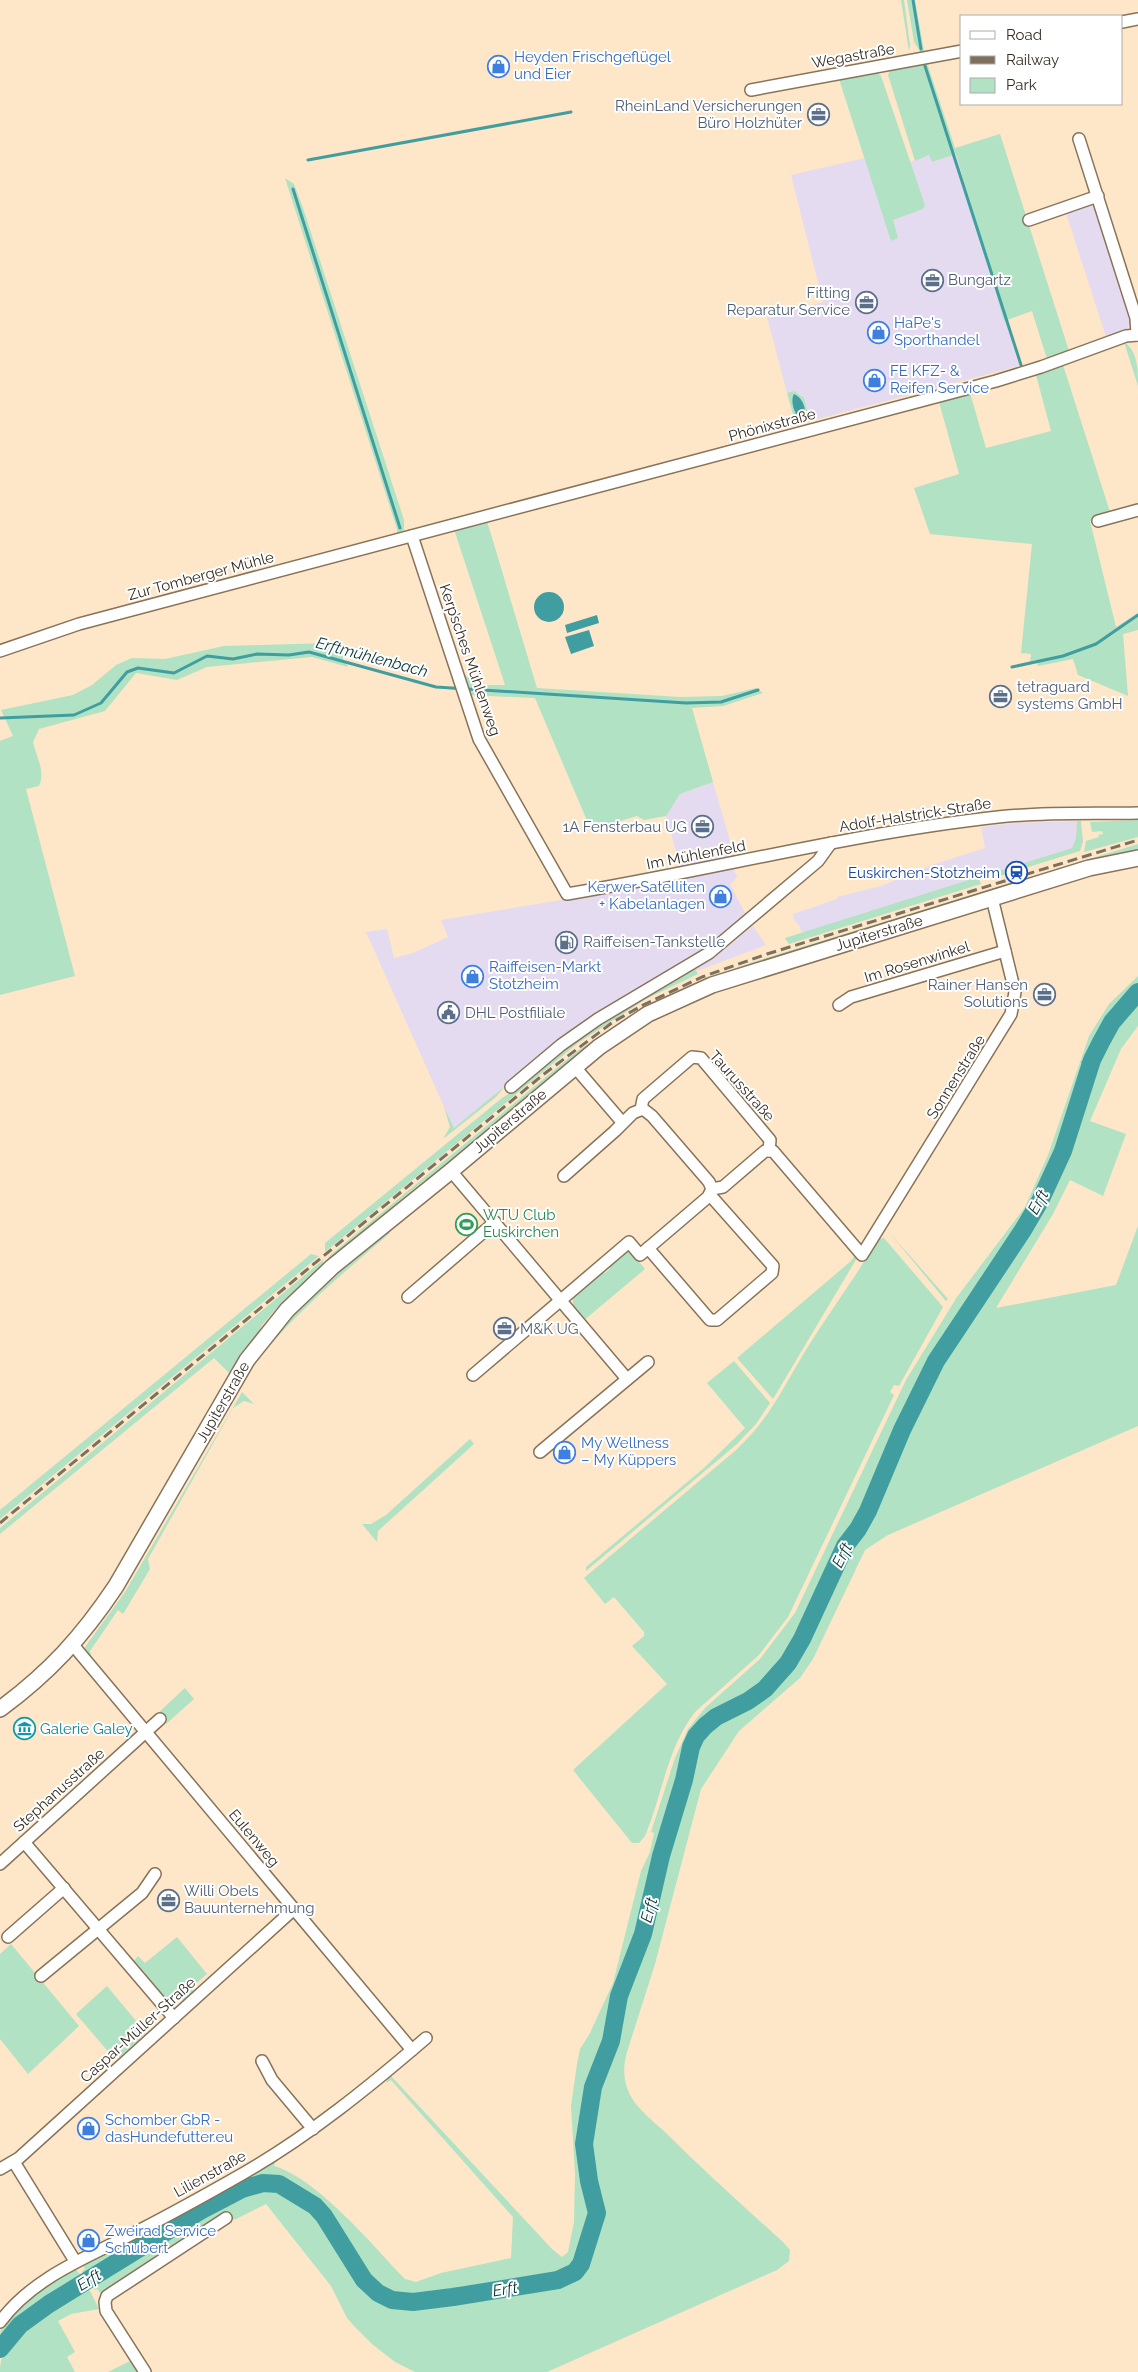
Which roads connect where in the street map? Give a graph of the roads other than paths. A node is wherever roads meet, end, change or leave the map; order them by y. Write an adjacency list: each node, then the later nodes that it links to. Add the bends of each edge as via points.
1 (1138, 19): 2 (street)
2 (1123, 22)
3 (960, 51): 4 (street, Wegastraße)
4 (750, 90)
5 (1080, 139): 6 (street)
6 (1098, 196): 7 (street); 8 (street, via 1136,318)
7 (1029, 220)
8 (1138, 335): 11 (street, Phönixstraße, via 1126,336 996,381)
9 (1138, 510): 10 (street)
10 (1098, 522)
11 (412, 536): 12 (street, Zur Tomberger Mühle, via 72,626); 16 (street, Kerp’sches Mühlenweg, via 485,752)
12 (0, 651)
13 (1138, 813): 14 (street, Adolf-Halstrick-Straße, via 998,817)
14 (831, 843): 16 (street, Im Mühlenfeld); 21 (street, Adolf-Halstrick-Straße, via 818,861 709,953 598,1019)
15 (1138, 858): 17 (street, Jupiterstraße, via 1089,868)
16 (567, 894)
17 (992, 898): 18 (street, Sonnenstraße); 20 (street, Jupiterstraße, via 700,989 638,1020)
18 (1005, 950): 19 (street, Im Rosenwinkel, via 851,997); 30 (street, Sonnenstraße, via 1015,992 1011,1014)
19 (839, 1005)
20 (574, 1066): 23 (street); 25 (street, Jupiterstraße)
21 (511, 1087)
22 (641, 1109): 23 (street, Taurusstraße); 24 (street, Taurusstraße, via 643,1099 692,1057 701,1058 770,1140); 27 (street, via 652,1116 709,1182)
23 (622, 1122): 26 (street, Taurusstraße)
24 (769, 1151): 27 (street); 30 (street, Taurusstraße)
25 (451, 1171): 28 (street); 37 (street, Jupiterstraße, via 332,1267 265,1335 236,1378 116,1586)
26 (564, 1176)
27 (711, 1192): 29 (street); 29 (street, via 773,1266 772,1273 716,1320 710,1320)
28 (495, 1222): 31 (street); 32 (street)
29 (648, 1248): 32 (street, via 640,1255 629,1242)
30 (862, 1255)
31 (408, 1297)
32 (561, 1300): 34 (street); 35 (street)
33 (648, 1362): 35 (street)
34 (473, 1375)
35 (627, 1378): 36 (street)
36 (540, 1452)
37 (73, 1645): 38 (street, Jupiterstraße); 40 (street, Eulenweg)
38 (0, 1709)
39 (160, 1719): 40 (street, Stephanusstraße)
40 (145, 1733): 41 (street, Stephanusstraße); 45 (street, Eulenweg)
41 (24, 1842): 42 (street, Stephanusstraße); 44 (street)
42 (0, 1864)
43 (154, 1874): 46 (street, via 142,1893)
44 (64, 1888): 46 (street); 47 (street)
45 (294, 1909): 49 (street, Caspar-Müller-Straße); 51 (street, Eulenweg)
46 (98, 1930): 48 (street, via 89,1934); 49 (street)
47 (8, 1937)
48 (41, 1976)
49 (174, 2018): 54 (street, Caspar-Müller-Straße)
50 (426, 2038): 51 (street, Lilienstraße)
51 (412, 2050): 53 (street, Lilienstraße)
52 (262, 2061): 53 (street, via 272,2080)
53 (313, 2129): 57 (street, Lilienstraße, via 244,2173 138,2232)
54 (14, 2162): 55 (street, Caspar-Müller-Straße); 57 (street)
55 (0, 2169)
56 (226, 2218): 59 (street, via 109,2293 104,2306)
57 (75, 2261): 58 (street, Lilienstraße, via 28,2293)
58 (0, 2322)
59 (145, 2372)

